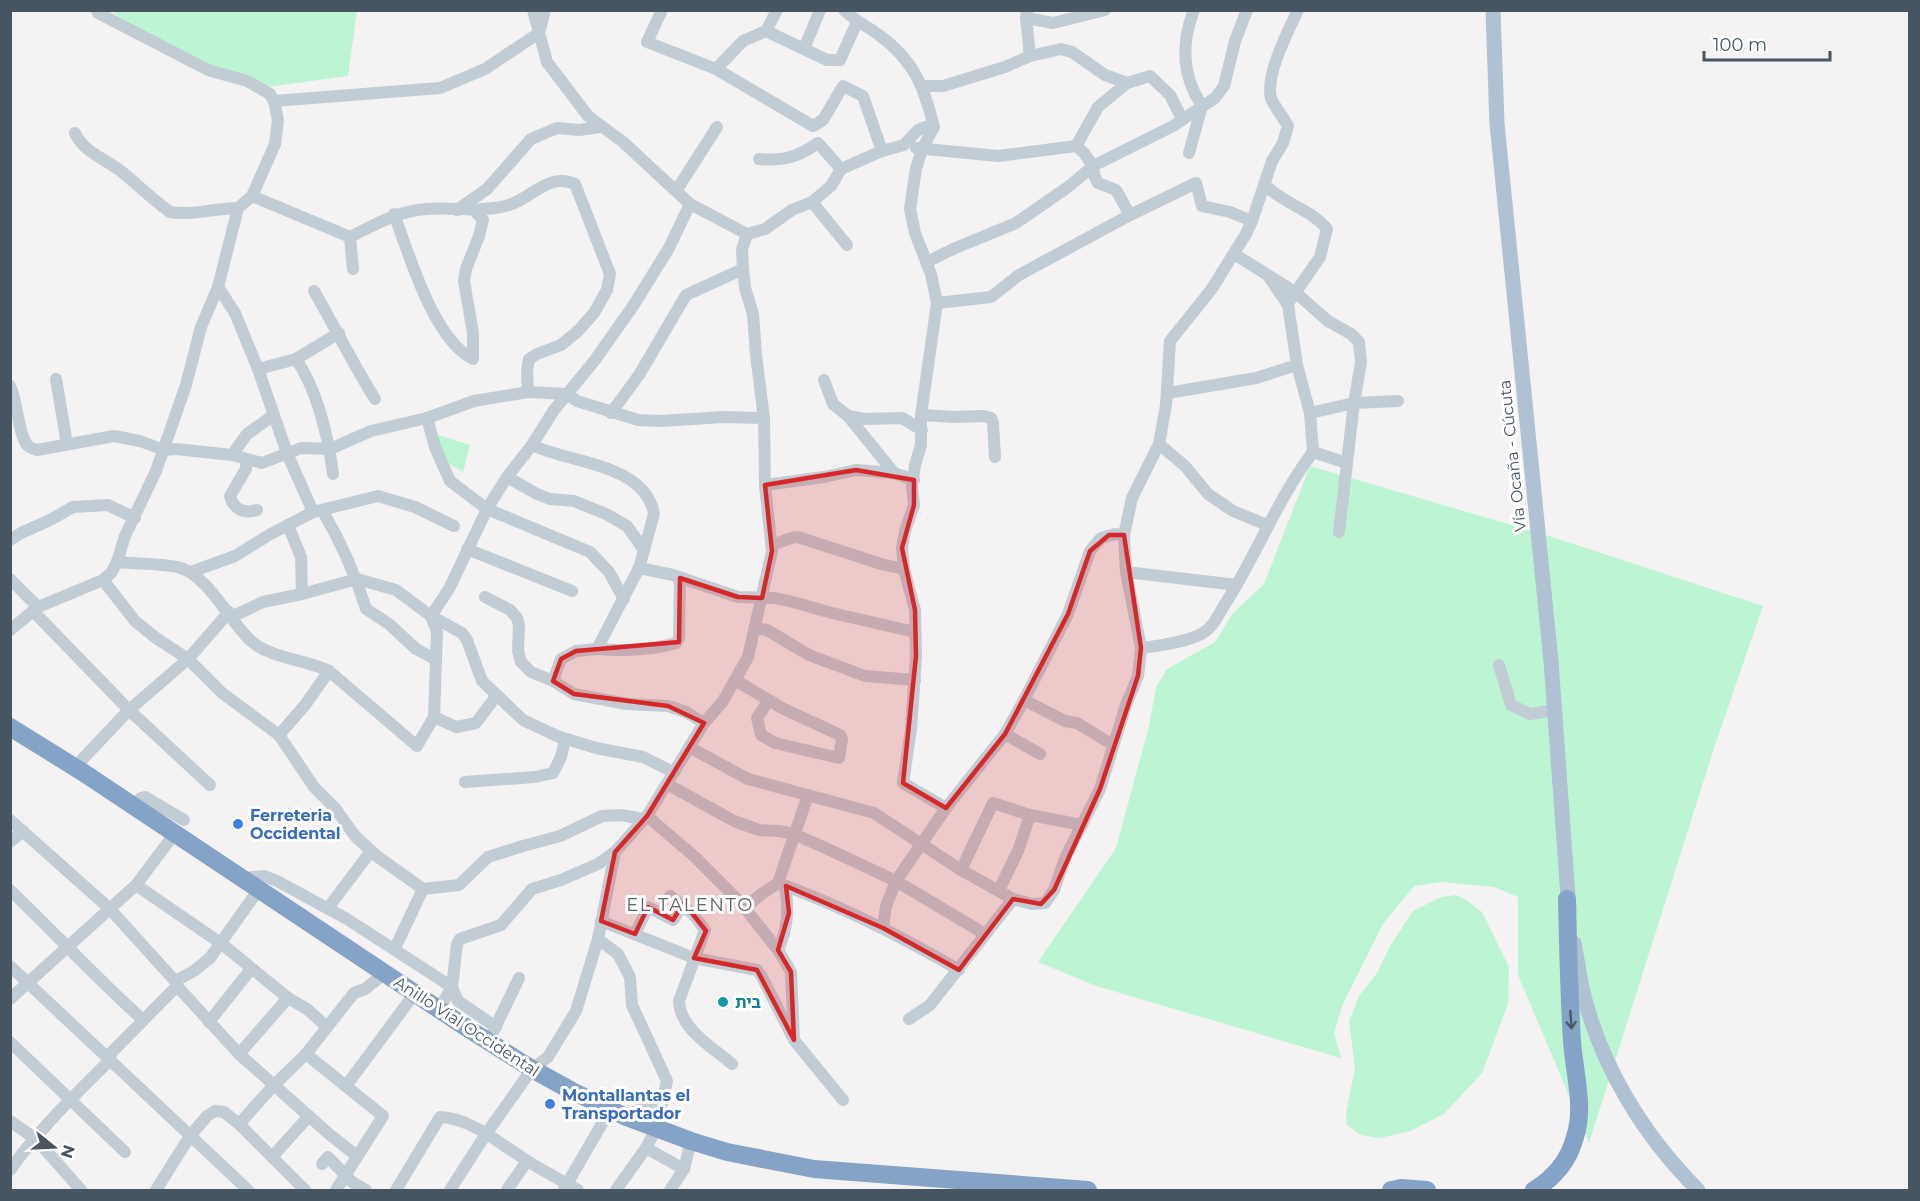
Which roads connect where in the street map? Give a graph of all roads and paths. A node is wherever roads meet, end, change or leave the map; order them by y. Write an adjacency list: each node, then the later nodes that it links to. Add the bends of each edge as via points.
1 (97, 10): 22 (street, via 98,14 208,70 247,81 270,94)
2 (534, 10): 16 (street)
3 (545, 10): 16 (street)
4 (662, 10): 19 (street, via 647,42)
5 (777, 10): 15 (street)
6 (820, 10): 17 (street)
7 (844, 10): 14 (street)
8 (1105, 10): 13 (street, via 1053,23)
9 (1194, 10): 23 (street, via 1185,52 1188,75)
10 (1247, 10): 23 (street, via 1224,86)
11 (1298, 10): 39 (street, via 1269,88 1271,101 1288,126)
12 (1493, 10): 147 (main road, Vía Ocaña - Cúcuta, via 1497,124)
13 (1026, 14): 18 (street)
14 (857, 22): 17 (street, via 840,60 827,60); 21 (street, via 904,56)
15 (766, 31): 17 (street); 19 (street, via 743,41)
16 (538, 33): 22 (street, via 485,69 440,88); 26 (street, via 547,62)
17 (804, 49)
18 (1030, 56): 20 (street, via 1061,49 1072,52 1105,75); 21 (street, via 1005,68 943,86)
19 (716, 69): 25 (street)
20 (1127, 83): 24 (street, via 1150,76 1170,95); 32 (street, via 1098,106)
21 (923, 87): 28 (street)
22 (274, 101): 41 (street, via 278,120 275,144)
23 (1202, 106): 24 (street); 35 (street)
24 (1182, 119): 37 (street)
25 (813, 126): 30 (street); 34 (street, via 823,120 843,86 863,96)
26 (600, 127): 40 (street, via 623,142); 45 (street, via 557,128 531,139 487,189)
27 (717, 127): 40 (street)
28 (934, 127): 31 (street, via 918,130); 33 (street)
29 (75, 133): 44 (street, via 78,142 91,153 119,170 170,212)
30 (818, 143): 36 (street, via 800,156); 38 (street)
31 (904, 145): 33 (street); 34 (street)
32 (1076, 146): 33 (street, via 998,156); 37 (street)
33 (922, 148): 54 (street, via 910,208)
34 (882, 151): 38 (street)
35 (1189, 153)
36 (759, 159)
37 (1093, 166): 48 (street, via 1098,183 1116,190); 54 (street, via 1016,223)
38 (841, 169): 42 (street, via 831,186)
39 (1264, 184): 49 (street); 60 (street, via 1327,229 1320,257)
40 (676, 191): 43 (street)
41 (252, 196): 44 (street); 51 (street)
42 (813, 202): 50 (street, via 792,210 765,229); 52 (street)
43 (690, 204): 50 (street); 72 (street, via 669,248 633,306)
44 (237, 208): 58 (street)
45 (458, 210): 46 (street); 47 (street)
46 (475, 211): 47 (street, via 483,220 464,281 473,359 463,354 446,334 419,284); 70 (street, via 509,205 558,179 567,180 575,184 610,274 607,290 578,331 561,345 529,359)
47 (394, 214): 51 (street)
48 (1130, 215): 49 (street, via 1196,183 1202,206); 61 (street, via 1019,275 990,297)
49 (1252, 220): 53 (street)
50 (747, 234): 56 (street, via 742,250)
51 (350, 237): 55 (street)
52 (847, 245)
53 (1234, 254): 57 (street); 71 (street, via 1211,290 1170,340)
54 (927, 262): 61 (street)
55 (353, 269)
56 (743, 269): 76 (street, via 686,294 639,375); 82 (street, via 753,314)
57 (1269, 277): 60 (street); 62 (street)
58 (218, 287): 66 (street, via 235,312); 88 (street, via 201,327)
59 (314, 291): 63 (street)
60 (1295, 292): 62 (street); 75 (street, via 1359,342 1361,362)
61 (937, 303): 79 (street)
62 (1288, 305): 65 (street)
63 (339, 333): 64 (street); 73 (street)
64 (296, 359): 66 (street); 87 (street, via 307,375)
65 (1297, 365): 71 (street, via 1256,378); 77 (street)
66 (258, 369): 78 (street)
67 (56, 379): 84 (street)
68 (824, 380): 80 (street, via 833,404)
69 (10, 386): 84 (street, via 28,446 37,450)
70 (528, 392): 72 (street); 81 (street, via 474,401)
71 (1167, 393): 85 (street)
72 (567, 394): 76 (street); 86 (street)
73 (375, 399)
74 (1398, 401): 75 (street)
75 (1354, 403): 77 (street); 94 (street)
76 (611, 413): 82 (street, via 660,421)
77 (1310, 413): 89 (street)
78 (274, 415): 90 (street); 91 (street, via 247,434)
79 (921, 415): 83 (street); 92 (street, via 991,418)
80 (848, 416): 83 (street, via 902,418); 95 (street)
81 (427, 418): 87 (street, via 371,430); 100 (street, via 450,481)
82 (764, 418): 99 (street)
83 (922, 430): 98 (street)
84 (67, 444): 88 (street, via 114,436)
85 (1159, 444): 105 (street, via 1185,466 1208,494 1233,511); 108 (street, via 1132,498)
86 (532, 445): 97 (street); 112 (street, via 615,471 641,490 653,505 654,514)
87 (330, 449): 90 (street, via 301,448); 96 (street)
88 (164, 450): 91 (street); 103 (street)
89 (1313, 452): 94 (street); 105 (street)
90 (287, 453): 93 (street, via 262,463); 102 (street)
91 (232, 455): 93 (street)
92 (995, 457)
93 (246, 459): 101 (street, via 246,469 230,496 238,510)
94 (1347, 463): 107 (street)
95 (894, 473): 98 (street); 99 (street, via 856,470)
96 (333, 474)
97 (507, 477): 100 (street); 112 (street, via 537,494 574,501 606,514 627,526)
98 (914, 480): 115 (street, via 914,505 902,548)
99 (765, 484): 110 (street)
100 (487, 509): 111 (street); 127 (street, via 590,552 609,572)
101 (257, 510)
102 (317, 511): 104 (street); 106 (street, via 378,496 415,507); 120 (street, via 341,541)
103 (135, 518): 109 (street, via 108,505 73,507); 113 (street)
104 (288, 525): 116 (street, via 235,556); 124 (street, via 301,557)
105 (1267, 525): 122 (street)
106 (453, 526)
107 (1339, 532)
108 (1124, 535): 117 (street); 144 (street, via 1101,538 1090,551 1068,614)
109 (10, 540)
110 (772, 544): 115 (street, via 798,537); 126 (street)
111 (467, 549): 123 (street); 130 (street, via 449,589)
112 (644, 550): 114 (street)
113 (117, 562): 116 (street, via 178,567); 121 (street)
114 (639, 568): 118 (street); 127 (street)
115 (904, 569): 133 (street, via 915,610)
116 (191, 572): 129 (street)
117 (1126, 572): 122 (street); 134 (street)
118 (680, 578): 126 (street, via 738,597); 135 (street, via 676,642 667,646)
119 (10, 579): 128 (street)
120 (357, 579): 124 (street); 130 (street, via 396,590); 137 (street, via 366,609 416,649)
121 (103, 580): 128 (street); 136 (street, via 135,621)
122 (1237, 585): 134 (street, via 1208,630 1195,637)
123 (572, 591)
124 (302, 594): 129 (street, via 263,602)
125 (485, 597): 142 (street, via 517,618 521,662 531,672)
126 (762, 598): 131 (street); 133 (street, via 794,602)
127 (624, 599): 135 (street)
128 (35, 609): 132 (street); 146 (street)
129 (230, 615): 136 (street); 139 (street, via 252,641 266,650)
130 (431, 616): 137 (street, via 437,632); 143 (street, via 462,633 482,681)
131 (755, 628): 140 (street, via 748,657); 141 (street, via 767,630 809,655 865,676)
132 (10, 630)
133 (915, 632): 141 (street)
134 (1141, 648): 154 (street, via 1138,676)
135 (597, 650): 142 (street, via 576,651 561,659)
136 (188, 659): 146 (street); 152 (street, via 222,693)
137 (435, 659): 148 (street)
138 (1499, 665): 147 (street, via 1511,705 1530,714)
139 (329, 671): 148 (street, via 417,746); 152 (street)
140 (735, 680): 145 (street); 149 (street)
141 (915, 680): 163 (street, via 903,783)
142 (554, 681): 149 (street, via 574,694 604,701 668,706)
143 (496, 695): 148 (street, via 476,723 456,727); 153 (street, via 523,720)
144 (1024, 700): 151 (street); 154 (street, via 1065,722 1077,723)
145 (768, 701): 145 (street, via 840,735 839,758 775,743 761,735 757,718)
146 (129, 710): 157 (street); 161 (street)
147 (1555, 710): 186 (main road, Vía Ocaña - Cúcuta)
148 (434, 717)
149 (704, 723): 155 (street)
150 (10, 728): 157 (highway, Anillo Vial Occidental)
151 (1005, 734): 156 (street); 163 (street)
152 (279, 735): 173 (street, via 314,787)
153 (565, 739): 158 (street, via 643,758); 159 (street, via 553,773)
154 (1113, 745): 167 (street, via 1100,789)
155 (690, 747): 158 (street); 162 (street, via 748,779)
156 (1040, 754)
157 (75, 767): 168 (highway, Anillo Vial Occidental, via 133,806)
158 (673, 772): 160 (street)
159 (465, 782)
160 (667, 784): 165 (street); 170 (street, via 734,821 759,830)
161 (210, 785)
162 (808, 795): 170 (street); 172 (street, via 874,813)
163 (946, 808): 172 (street)
164 (1030, 815): 167 (street); 175 (street, via 993,803); 183 (street)
165 (645, 817): 174 (street); 181 (street, via 602,816 560,836 489,858 459,885); 190 (street, via 695,857)
166 (10, 820): 169 (street)
167 (1083, 825): 185 (street, via 1045,903)
168 (180, 827): 176 (highway, Anillo Vial Occidental); 178 (street)
169 (23, 831): 171 (street); 188 (street)
170 (794, 834): 177 (street); 179 (street)
171 (10, 842)
172 (921, 844): 175 (street); 177 (street)
173 (370, 851): 181 (street); 189 (street)
174 (615, 852): 191 (street); 208 (street, via 598,864 532,889 501,925 460,939)
175 (962, 870): 183 (street)
176 (244, 878): 180 (highway, Anillo Vial Occidental); 189 (street, via 264,876)
177 (896, 882): 192 (street, via 886,906); 194 (street)
178 (136, 885): 188 (street); 196 (street)
179 (781, 885): 190 (street); 192 (street); 199 (street, via 789,913)
180 (259, 889): 196 (street); 204 (highway, Anillo Vial Occidental)
181 (423, 889): 198 (street)
182 (10, 890): 197 (street)
183 (999, 890): 185 (street)
184 (670, 896): 187 (street)
185 (1013, 899): 194 (street)
186 (1567, 899): 264 (highway, one-way to 264, via 1569,1002 1579,1114 1569,1154 1558,1170); 265 (main road, Vía Ocaña - Cúcuta, via 1582,989 1599,1042 1644,1125)
187 (682, 906): 193 (street, via 673,920 648,907); 200 (street, via 705,930)
188 (109, 908): 197 (street); 207 (street)
189 (328, 908): 198 (street)
190 (745, 908): 199 (street)
191 (601, 921): 193 (street); 195 (street)
192 (883, 928): 203 (street)
193 (635, 934): 200 (street)
194 (985, 934): 203 (street)
195 (598, 939): 224 (street, via 576,1011 548,1057); 229 (street, via 618,954 630,977 632,1005 667,1081)
196 (222, 944): 202 (street); 207 (street)
197 (68, 946): 206 (street); 214 (street)
198 (394, 948): 208 (street)
199 (778, 950): 218 (street, via 791,972)
200 (694, 958): 218 (street, via 757,970); 223 (street, via 679,1012)
201 (10, 966): 206 (street)
202 (251, 969): 210 (street); 215 (street)
203 (959, 970): 213 (street, via 930,1005)
204 (385, 973): 209 (highway, Anillo Vial Occidental); 216 (street, via 354,993)
205 (519, 978): 217 (street)
206 (28, 983): 211 (street); 222 (street)
207 (176, 983): 214 (street); 215 (street)
208 (452, 987): 212 (street); 217 (street, via 458,1001)
209 (415, 993): 212 (highway, Anillo Vial Occidental); 226 (street)
210 (288, 998): 216 (street, via 307,1008); 220 (street)
211 (10, 999)
212 (439, 1009): 217 (highway, Anillo Vial Occidental)
213 (909, 1019)
214 (143, 1020): 222 (street)
215 (209, 1022): 220 (street)
216 (327, 1027): 221 (street)
217 (492, 1034): 224 (highway, Anillo Vial Occidental)
218 (794, 1040): 228 (street)
219 (10, 1042): 227 (street)
220 (239, 1054): 225 (street)
221 (306, 1054): 225 (street); 226 (street)
222 (109, 1058): 227 (street); 236 (street)
223 (732, 1064)
224 (532, 1069): 230 (highway, Anillo Vial Occidental); 235 (street)
225 (274, 1084): 231 (street); 233 (street)
226 (346, 1086): 241 (street, via 383,1116)
227 (71, 1099): 237 (street); 240 (street)
228 (843, 1100)
229 (662, 1102): 230 (street); 234 (street)
230 (617, 1113): 234 (highway, Anillo Vial Occidental); 250 (street)
231 (309, 1116): 241 (street); 242 (street)
232 (10, 1121): 237 (street)
233 (239, 1124): 236 (street, via 224,1112 214,1111); 242 (street)
234 (656, 1129): 238 (highway, Anillo Vial Occidental); 239 (street)
235 (486, 1134): 243 (street); 256 (street, via 451,1117 440,1117); 257 (street)
236 (190, 1136): 249 (street); 252 (street)
237 (36, 1139): 246 (street); 251 (street)
238 (691, 1141): 245 (street); 248 (highway, Anillo Vial Occidental, via 814,1169)
239 (646, 1148): 245 (street); 259 (street)
240 (125, 1152)
241 (357, 1156): 247 (street)
242 (272, 1157): 253 (street)
243 (527, 1161): 250 (street); 258 (street)
244 (322, 1164): 247 (street, via 328,1157)
245 (684, 1169): 260 (street)
246 (10, 1170)
247 (347, 1176): 254 (street); 255 (street)
248 (977, 1187): 261 (highway, Anillo Vial Occidental)
249 (163, 1188)
250 (570, 1188)
251 (81, 1191)
252 (248, 1191)
253 (305, 1191)
254 (336, 1191)
255 (366, 1191)
256 (396, 1191)
257 (450, 1191)
258 (507, 1191)
259 (616, 1191)
260 (670, 1191)
261 (1088, 1191)
262 (1391, 1191): 263 (highway)
263 (1427, 1191)
264 (1534, 1191)
265 (1698, 1191)

